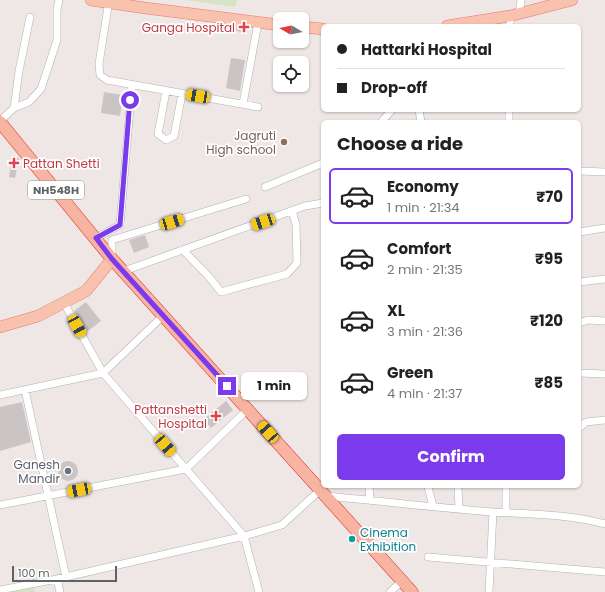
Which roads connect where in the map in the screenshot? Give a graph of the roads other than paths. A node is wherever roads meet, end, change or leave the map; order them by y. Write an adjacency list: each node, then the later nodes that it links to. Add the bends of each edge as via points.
1 (58, 0): 18 (street, via 57,40 41,89 29,102)
2 (91, 0): 5 (main road)
3 (520, 0): 7 (street)
4 (572, 0): 7 (main road)
5 (109, 1): 8 (main road); 13 (street, via 99,64 100,75 107,80)
6 (30, 17): 18 (street)
7 (513, 19): 10 (main road)
8 (258, 23): 9 (main road); 16 (street)
9 (273, 24)
10 (465, 24)
11 (309, 28): 12 (main road)
12 (321, 29)
13 (132, 85): 14 (street); 31 (street, via 120,225)
14 (166, 91): 15 (street); 15 (street, via 158,134 166,140 174,136)
15 (182, 94): 16 (street)
16 (243, 104): 17 (street)
17 (258, 107)
18 (14, 108): 21 (street)
19 (390, 112): 20 (street)
20 (383, 120)
21 (0, 122): 31 (highway, NH548H)
22 (321, 164): 25 (street)
23 (581, 171): 24 (street)
24 (605, 172)
25 (265, 187)
26 (246, 199): 33 (street, via 112,240)
27 (321, 203): 28 (street)
28 (292, 211): 32 (street); 32 (street, via 296,224 297,263 287,274 221,292)
29 (605, 228): 30 (street)
30 (581, 232)
31 (96, 238): 33 (highway, NH548H)
32 (183, 250): 34 (street)
33 (112, 259): 34 (highway, NH548H); 37 (main road, via 86,291)
34 (124, 271): 38 (highway, NH548H)
35 (605, 279): 36 (street)
36 (581, 282)
37 (64, 303): 41 (main road, via 38,316); 43 (street)
38 (164, 315): 43 (street); 47 (highway, NH548H)
39 (605, 321): 40 (street)
40 (581, 322)
41 (0, 327)
42 (581, 373): 44 (street)
43 (103, 374): 45 (street); 50 (street)
44 (605, 374)
45 (25, 390): 46 (street); 56 (street)
46 (0, 395)
47 (248, 409): 50 (street); 55 (highway, NH548H)
48 (605, 420): 49 (street, via 586,422)
49 (581, 426)
50 (186, 469): 56 (street); 64 (street)
51 (369, 488): 57 (street)
52 (428, 488): 59 (street)
53 (458, 488): 60 (street)
54 (506, 488): 62 (street)
55 (323, 493): 57 (street); 64 (street, via 282,525); 70 (highway, NH548H)
56 (48, 495): 58 (street); 68 (street)
57 (370, 500): 59 (street)
58 (0, 504)
59 (433, 506): 60 (street)
60 (459, 508): 61 (street)
61 (493, 512): 62 (street); 66 (street)
62 (506, 512): 63 (street, via 592,520)
63 (605, 524)
64 (244, 536): 68 (street); 73 (street)
65 (428, 557): 66 (street)
66 (490, 563): 67 (street); 76 (street)
67 (605, 572)
68 (66, 577): 69 (street)
69 (57, 579): 71 (street); 72 (street)
70 (402, 581): 74 (street); 75 (highway, NH548H)
71 (0, 590)
72 (60, 592)
73 (259, 592)
74 (390, 592)
75 (412, 592)
76 (489, 592)

